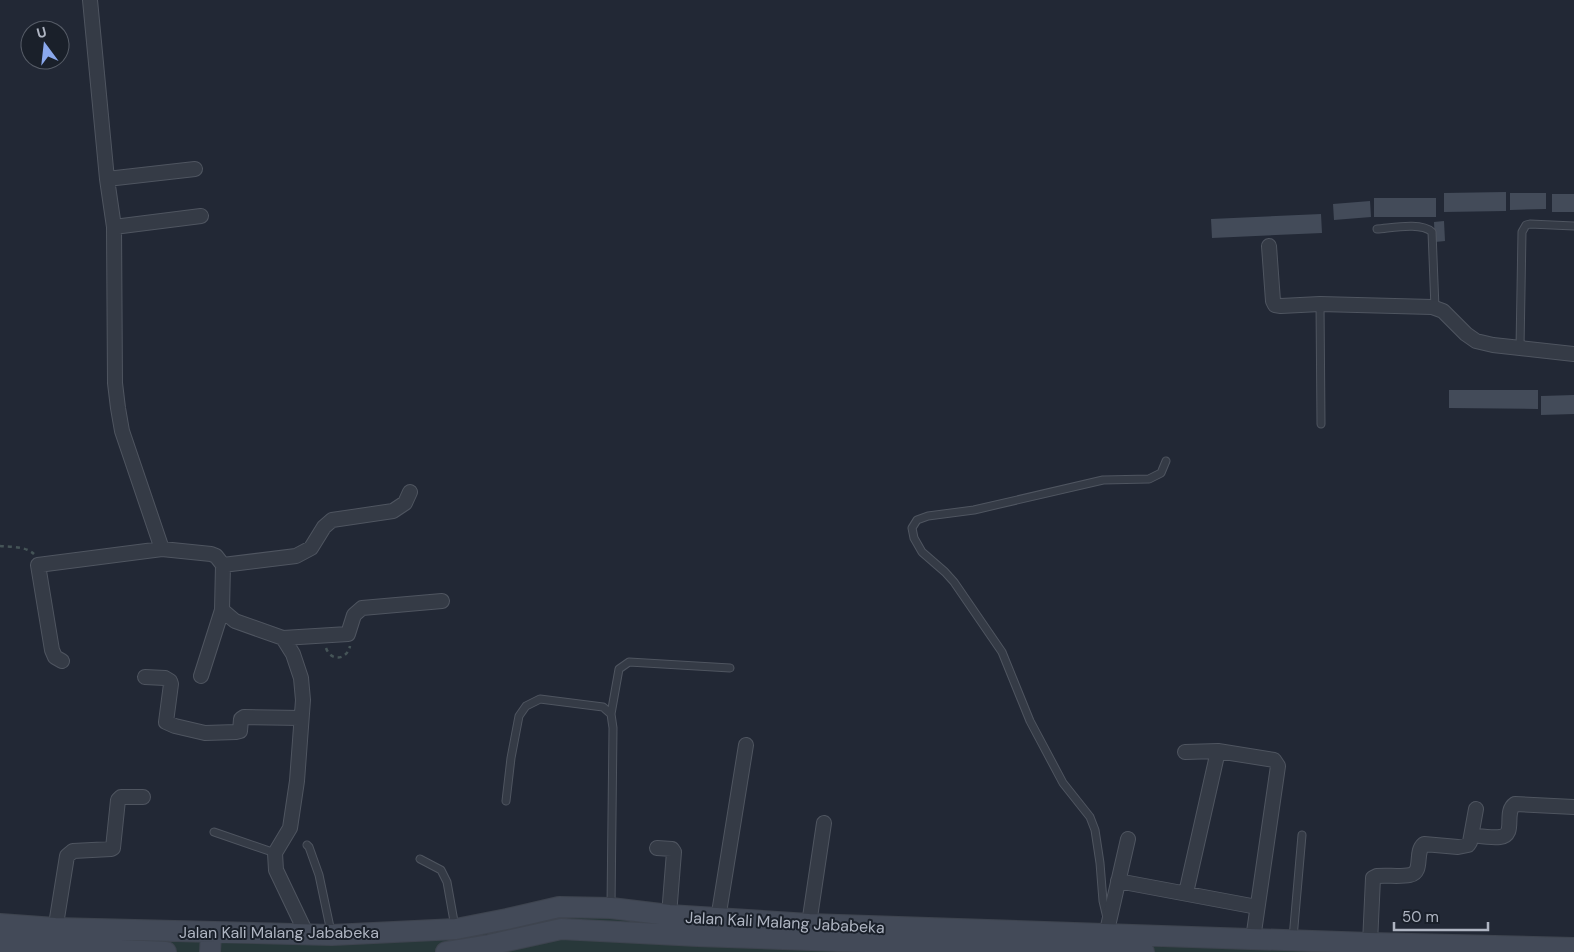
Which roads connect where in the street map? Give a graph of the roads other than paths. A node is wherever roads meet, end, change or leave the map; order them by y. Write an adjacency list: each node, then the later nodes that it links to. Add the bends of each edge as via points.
1 (90, 0): 3 (street)
2 (195, 168): 3 (street)
3 (107, 179): 6 (street)
4 (201, 216): 6 (street)
5 (1574, 226): 11 (lane, via 1530,224 1522,232)
6 (114, 228): 16 (street, via 118,408 122,432)
7 (1378, 229): 10 (lane, via 1417,227 1432,232)
8 (1269, 246): 9 (street, via 1274,303 1281,306)
9 (1320, 304): 10 (street); 13 (lane)
10 (1435, 308): 11 (street, via 1444,312 1476,341)
11 (1520, 348): 12 (street)
12 (1574, 354)
13 (1321, 424)
14 (1166, 461): 51 (lane, via 1161,473 1149,479 1103,480 974,510 928,516 917,520 912,528 922,552 954,582 1002,652 1030,721 1063,783 1090,817 1095,830)
15 (410, 492): 17 (street, via 405,503 393,511 332,520 311,548 301,554)
16 (162, 549): 17 (street, via 211,554); 21 (street, via 38,564 52,650)
17 (223, 565): 19 (street)
18 (442, 601): 20 (street, via 362,608 354,614 348,634)
19 (222, 610): 20 (street, via 235,621); 23 (street)
20 (283, 638): 26 (street, via 293,654 301,678)
21 (62, 661)
22 (730, 668): 25 (lane, via 629,662 619,669)
23 (201, 676)
24 (145, 677): 26 (street, via 170,681 166,722 175,726 206,733 236,732 240,731 240,721 244,717)
25 (611, 714): 31 (lane, via 603,706 540,699 526,706 519,716); 46 (lane, via 614,728)
26 (301, 718): 41 (street, via 290,828)
27 (746, 745): 48 (street)
28 (1185, 752): 29 (street)
29 (1218, 752): 44 (street); 45 (street, via 1274,760 1278,766)
30 (143, 797): 56 (street, via 118,800 113,848 73,851 67,856)
31 (506, 801)
32 (1574, 807): 37 (street, via 1515,804 1510,810 1509,830 1504,836)
33 (1476, 809): 37 (street)
34 (824, 823): 50 (street)
35 (214, 832): 41 (lane)
36 (1302, 835): 58 (lane)
37 (1472, 835): 61 (street, via 1468,845 1462,847 1422,845 1418,868 1410,875 1373,878)
38 (1128, 838): 43 (street)
39 (307, 845): 55 (lane, via 319,875)
40 (657, 848): 47 (street, via 674,852)
41 (275, 852): 54 (street, via 276,870)
42 (420, 859): 52 (lane, via 441,870 447,882)
43 (1118, 881): 44 (street); 51 (street)
44 (1186, 893): 45 (street)
45 (1257, 907): 57 (street)
46 (611, 908): 47 (main road, Jalan Kali Malang Jababeka); 52 (main road, Jalan Kali Malang Jababeka, via 559,907); 53 (main road)
47 (669, 915): 48 (main road, Jalan Kali Malang Jababeka)
48 (718, 919): 50 (main road, Jalan Kali Malang Jababeka)
49 (0, 924): 56 (main road, Jalan Kali Malang Jababeka)
50 (809, 924): 51 (main road, Jalan Kali Malang Jababeka)
51 (1108, 927): 57 (main road, Jalan Kali Malang Jababeka)
52 (456, 929): 55 (main road, Jalan Kali Malang Jababeka)
53 (610, 930): 64 (main road, Jalan Kali Malang Jababeka, via 561,929); 65 (main road, Jalan Kali Malang Jababeka)
54 (307, 934): 55 (main road, Jalan Kali Malang Jababeka); 59 (main road, Jalan Kali Malang Jababeka)
55 (332, 935)
56 (54, 938): 59 (main road, Jalan Kali Malang Jababeka); 60 (main road, Jalan Kali Malang Jababeka); 63 (main road, Jalan Kali Malang Jababeka)
57 (1253, 939): 58 (main road, Jalan Kali Malang Jababeka)
58 (1293, 940): 61 (main road, Jalan Kali Malang Jababeka)
59 (210, 942)
60 (0, 943)
61 (1370, 943): 62 (main road, Jalan Kali Malang Jababeka)
62 (1574, 948)
63 (166, 952)
64 (446, 952)
65 (1144, 952)

